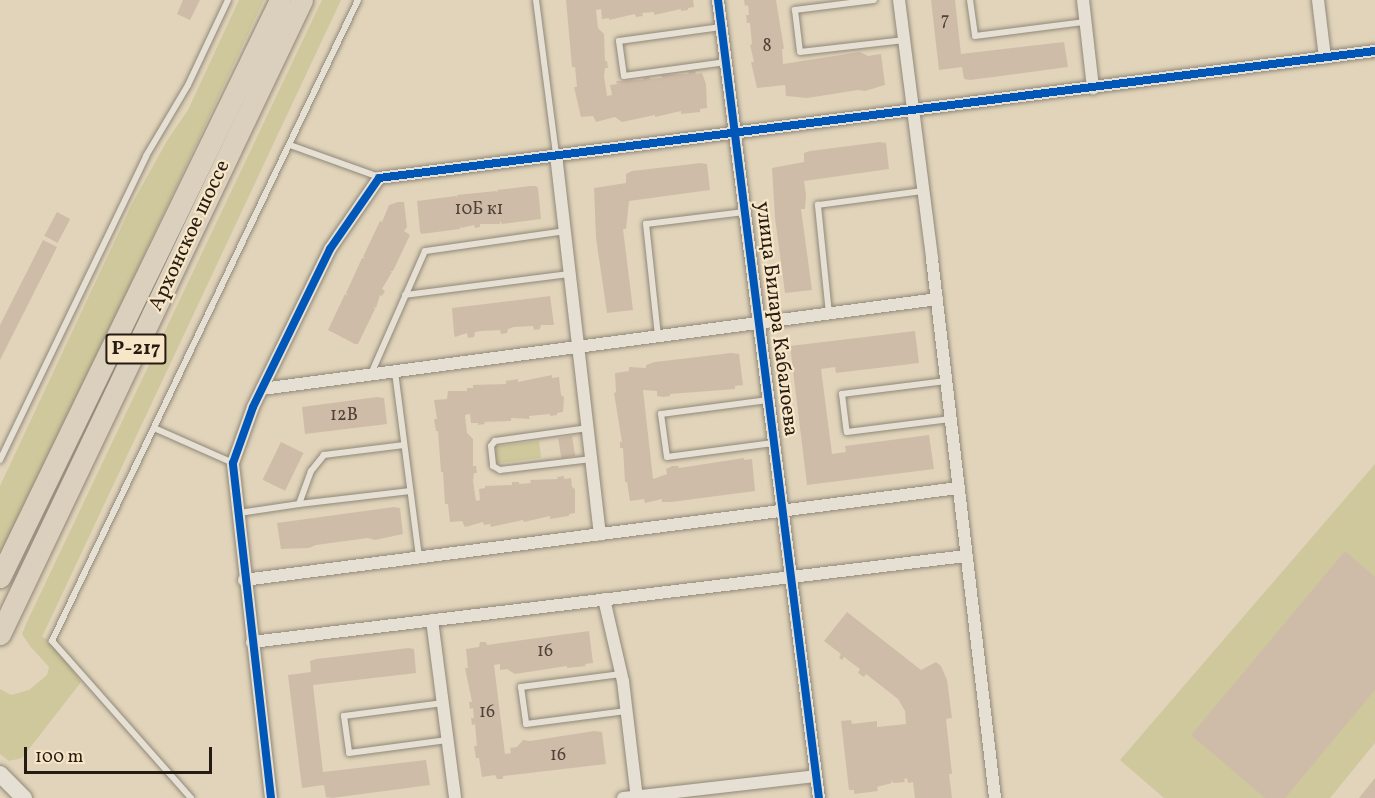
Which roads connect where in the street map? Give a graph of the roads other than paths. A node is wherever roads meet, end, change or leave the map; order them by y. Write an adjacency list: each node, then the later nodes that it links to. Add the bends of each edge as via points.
1 (228, 0): 45 (lane, via 188,85 146,156)
2 (280, 0): 56 (highway, Архонское шоссе / Р-217)
3 (302, 0): 60 (highway, Архонское шоссе / Р-217)
4 (358, 0): 21 (lane)
5 (536, 0): 22 (lane)
6 (718, 0): 13 (street, улица Билара Кабалоева)
7 (874, 0): 14 (lane, via 795,10 800,52)
8 (899, 0): 14 (street)
9 (970, 0): 12 (lane, via 975,36)
10 (1083, 0): 12 (street)
11 (1318, 0): 16 (street)
12 (1085, 22): 18 (street)
13 (722, 27): 17 (street, улица Билара Кабалоева); 17 (lane, via 619,41 624,76)
14 (904, 40): 19 (street)
15 (1375, 51): 16 (street)
16 (1325, 58): 18 (street)
17 (726, 62): 20 (street, улица Билара Кабалоева)
18 (1093, 88): 19 (street)
19 (912, 109): 20 (street); 24 (street)
20 (734, 132): 22 (street); 25 (street, улица Билара Кабалоева)
21 (290, 145): 23 (lane); 40 (lane)
22 (556, 155): 23 (street); 26 (street)
23 (380, 178): 37 (street, via 330,249)
24 (923, 192): 29 (street); 30 (lane, via 818,205)
25 (744, 212): 31 (street, улица Билара Кабалоева); 32 (lane, via 646,224)
26 (565, 231): 27 (street); 28 (lane, via 425,251)
27 (570, 274): 28 (lane); 33 (street)
28 (405, 295): 35 (lane)
29 (937, 299): 30 (street); 36 (street)
30 (830, 314): 31 (street)
31 (760, 324): 32 (street); 38 (street, улица Билара Кабалоева)
32 (658, 336): 33 (street)
33 (578, 347): 34 (street); 41 (street)
34 (395, 371): 35 (street); 43 (lane)
35 (370, 374): 37 (street)
36 (946, 381): 39 (street); 39 (lane, via 842,394 847,432)
37 (262, 389): 46 (street)
38 (768, 400): 42 (street, улица Билара Кабалоева); 42 (lane, via 661,414 662,424 667,457)
39 (950, 419): 47 (street)
40 (154, 428): 46 (lane); 70 (lane, via 52,641)
41 (588, 428): 44 (street); 44 (lane, via 495,441 491,446 493,466 500,470)
42 (773, 443): 50 (street, улица Билара Кабалоева)
43 (404, 445): 48 (lane); 49 (lane, via 324,455 311,471)
44 (591, 459): 52 (street)
45 (0, 460)
46 (233, 463): 51 (street)
47 (958, 488): 50 (street); 53 (street)
48 (410, 491): 49 (lane); 54 (lane)
49 (299, 504): 51 (lane)
50 (781, 511): 52 (street); 55 (street, улица Билара Кабалоева)
51 (239, 513): 57 (street)
52 (600, 534): 54 (street)
53 (966, 556): 55 (street); 75 (street)
54 (419, 558): 57 (street)
55 (790, 575): 58 (street); 67 (street, улица Билара Кабалоева)
56 (0, 577)
57 (244, 580): 61 (street)
58 (604, 599): 59 (street); 62 (street)
59 (432, 620): 61 (street); 63 (street)
60 (0, 634)
61 (252, 642): 71 (street)
62 (621, 675): 64 (street); 64 (lane, via 521,687 526,724)
63 (443, 703): 65 (street); 65 (lane, via 344,716 350,753)
64 (626, 711): 68 (street)
65 (448, 740): 72 (street)
66 (0, 774): 69 (main road)
67 (816, 776): 68 (street); 74 (street, улица Билара Кабалоева)
68 (637, 797): 73 (street)
69 (24, 798)
70 (191, 798)
71 (271, 798)
72 (455, 798)
73 (623, 798)
74 (819, 798)
75 (995, 798)

